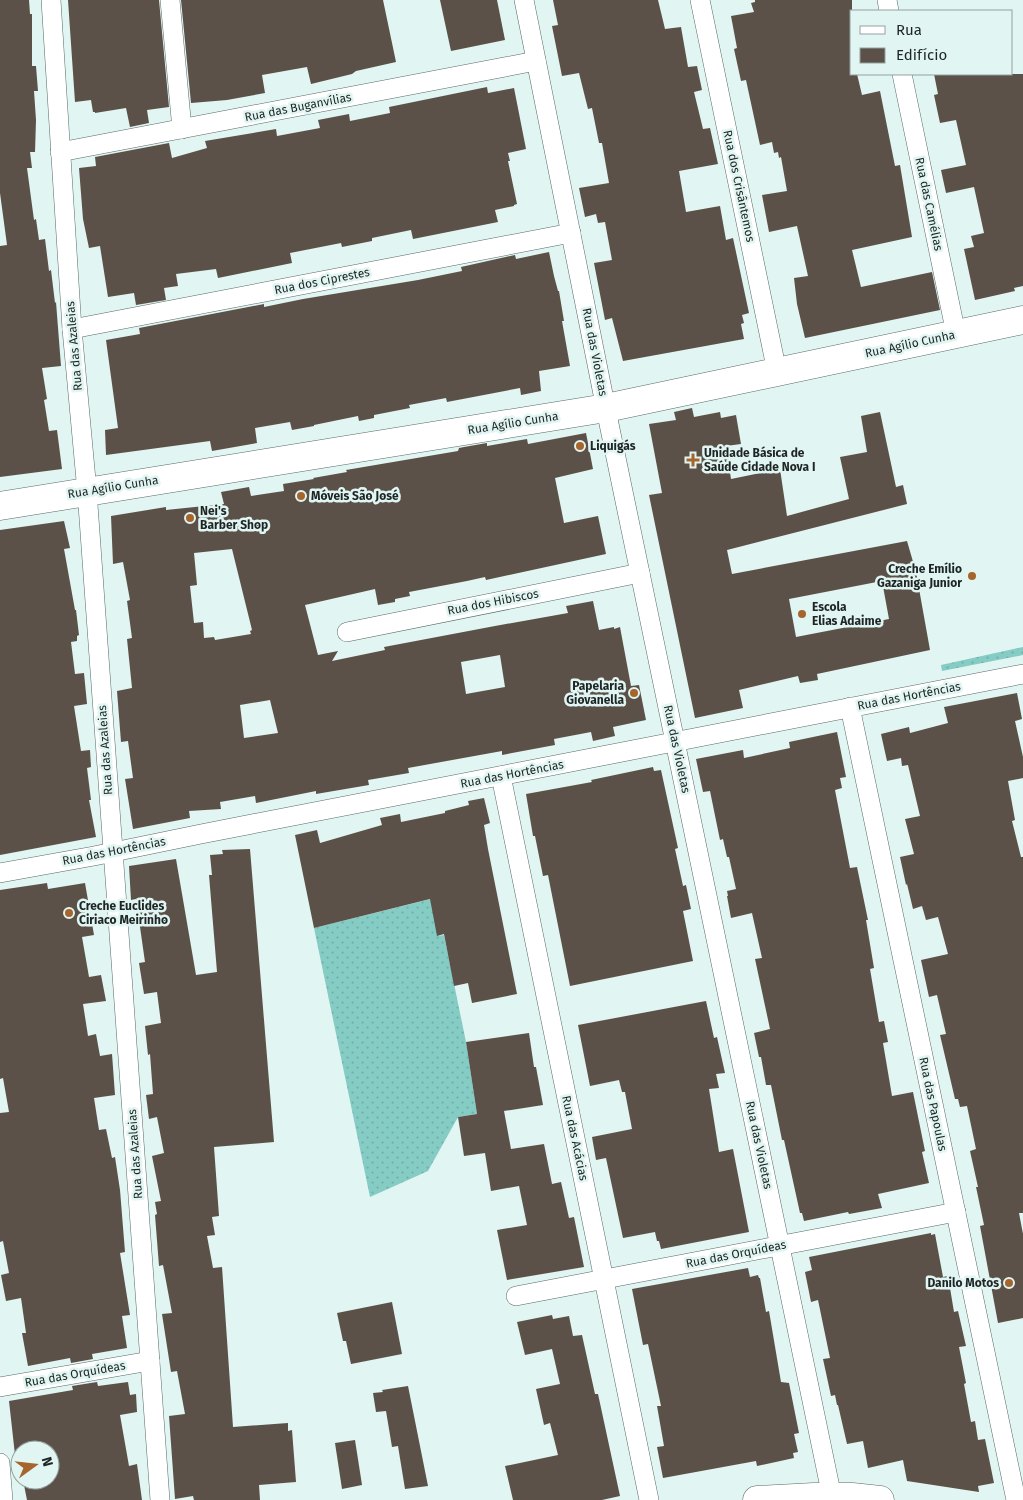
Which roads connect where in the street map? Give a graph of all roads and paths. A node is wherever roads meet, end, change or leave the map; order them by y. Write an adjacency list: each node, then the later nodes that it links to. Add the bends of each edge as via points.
1 (50, 0): 8 (street, Rua das Azaleias)
2 (170, 0): 7 (street)
3 (524, 0): 5 (street, Rua das Violetas)
4 (700, 0): 13 (street, Rua dos Crisântemos)
5 (536, 61): 7 (street, Rua das Buganvílias); 9 (street, Rua das Violetas)
6 (902, 75): 12 (street, Rua das Camélias)
7 (182, 129): 8 (street, Rua das Buganvílias)
8 (60, 152): 11 (street, Rua das Azaleias)
9 (571, 233): 11 (street, Rua dos Ciprestes); 14 (street, Rua das Violetas)
10 (1023, 320): 12 (main road, Rua Agílio Cunha)
11 (72, 328): 15 (street, Rua das Azaleias)
12 (956, 334): 13 (main road, Rua Agílio Cunha)
13 (777, 372): 14 (main road, Rua Agílio Cunha)
14 (606, 408): 15 (main road, Rua Agílio Cunha); 17 (street, Rua das Violetas)
15 (88, 491): 16 (main road, Rua Agílio Cunha); 23 (street, Rua das Azaleias)
16 (0, 506)
17 (640, 573): 18 (street, Rua dos Hibiscos); 21 (street, Rua das Violetas)
18 (347, 632)
19 (1023, 674): 20 (street, Rua das Hortências)
20 (850, 708): 21 (street, Rua das Hortências); 25 (street, Rua das Papoulas)
21 (675, 742): 22 (street, Rua das Hortências); 26 (street, Rua das Violetas)
22 (501, 776): 23 (street, Rua das Hortências); 27 (street, Rua das Acácias)
23 (112, 852): 24 (street, Rua das Hortências); 29 (street, Rua das Azaleias)
24 (0, 873)
25 (956, 1212): 26 (street, Rua das Orquídeas); 38 (street, Rua das Papoulas)
26 (780, 1246): 27 (street, Rua das Orquídeas); 32 (street, Rua das Violetas)
27 (604, 1279): 28 (street, Rua das Orquídeas); 35 (street, Rua das Acácias)
28 (516, 1296)
29 (150, 1361): 30 (street, Rua das Orquídeas); 34 (street, Rua das Azaleias)
30 (0, 1386)
31 (0, 1463): 33 (street)
32 (832, 1497): 36 (main road); 37 (main road)
33 (3, 1500)
34 (160, 1500)
35 (649, 1500)
36 (758, 1500)
37 (880, 1500)
38 (1016, 1500)

